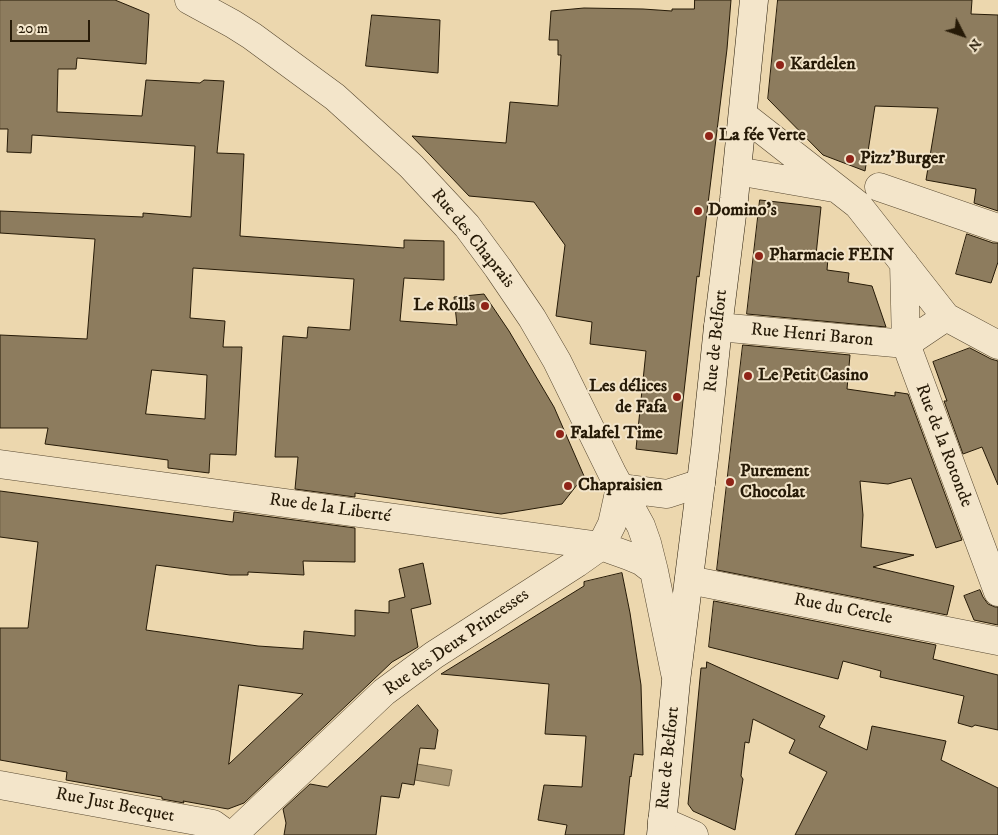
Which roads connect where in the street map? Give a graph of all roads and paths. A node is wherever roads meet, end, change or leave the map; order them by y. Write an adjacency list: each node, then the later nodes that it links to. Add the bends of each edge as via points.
1 (189, 0): 15 (street, Rue des Chaprais, via 252,36 335,97 411,166 466,226 532,318 557,360)
2 (754, 0): 3 (street, Rue de Belfort)
3 (744, 115): 4 (street, Rue de Belfort); 6 (street)
4 (737, 171): 6 (street); 10 (street, Rue de Belfort)
5 (879, 187): 7 (street)
6 (838, 189): 8 (street, via 858,205)
7 (998, 228)
8 (904, 263): 9 (street); 11 (street, Rue de la Rotonde)
9 (946, 317): 11 (street); 12 (street)
10 (718, 327): 11 (street, Rue Henri Baron); 14 (street, Rue de Belfort)
11 (906, 344): 19 (street, Rue de la Rotonde)
12 (998, 346)
13 (0, 464): 16 (street, Rue de la Liberté)
14 (701, 483): 15 (street, via 667,494); 18 (street, Rue de Belfort)
15 (620, 488): 16 (street, via 612,524); 17 (street, Rue de Belfort, via 641,526)
16 (601, 546): 17 (street, Rue de la Liberté, via 635,558); 25 (street, Rue des Deux Princesses, via 434,655 384,692)
17 (654, 571): 21 (street, Rue de Belfort)
18 (689, 580): 20 (street, Rue du Cercle); 21 (street, Rue de Belfort)
19 (998, 592)
20 (998, 641)
21 (676, 681): 23 (street, Rue de Belfort)
22 (0, 785): 24 (street, Rue Just Becquet, via 213,824)
23 (662, 828): 26 (street)
24 (228, 835)
25 (232, 835)
26 (694, 835)

